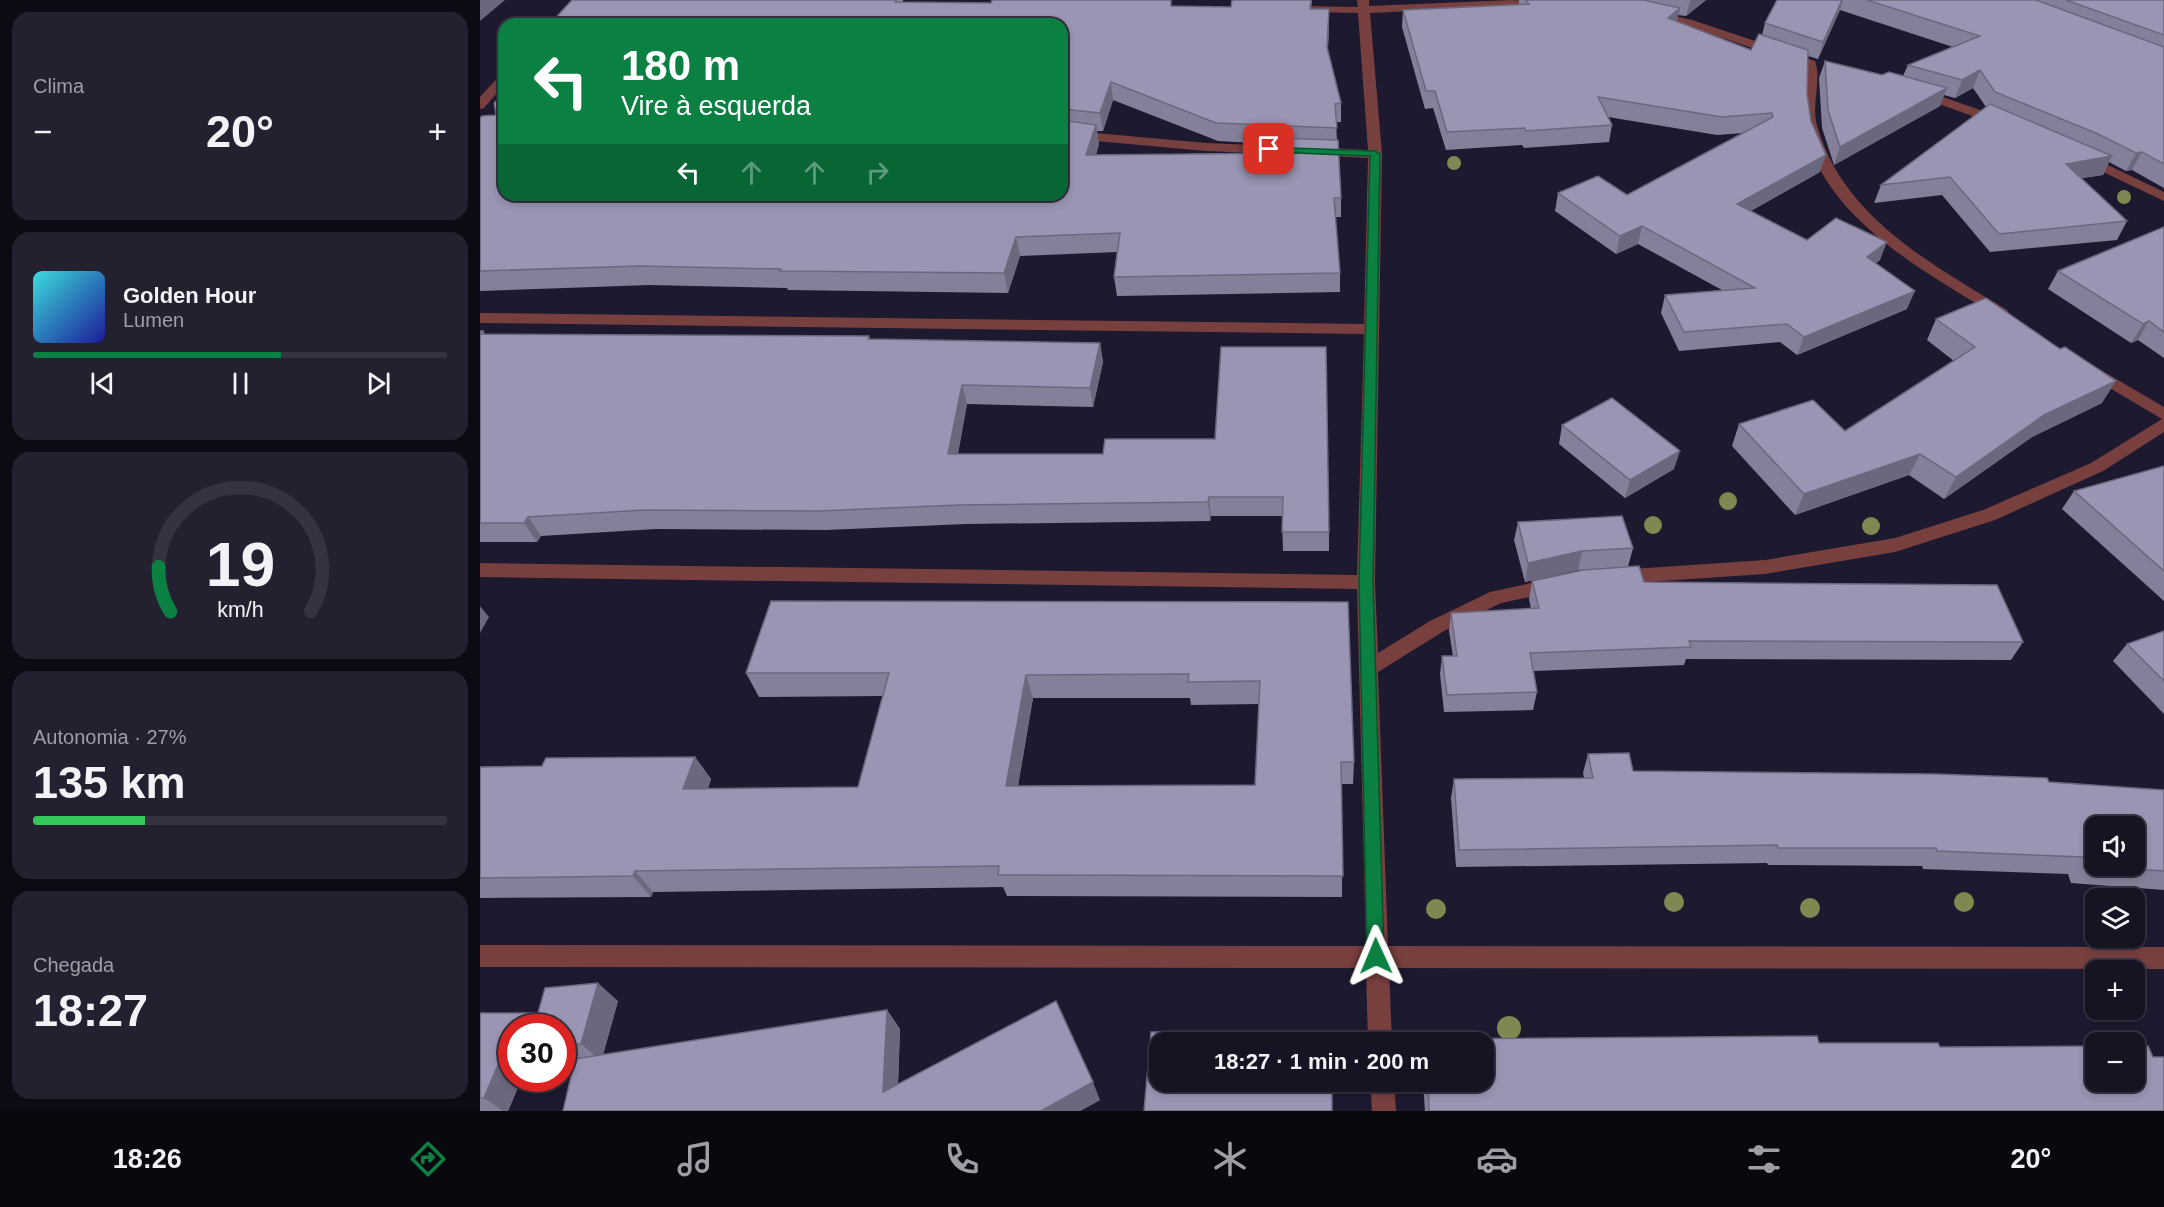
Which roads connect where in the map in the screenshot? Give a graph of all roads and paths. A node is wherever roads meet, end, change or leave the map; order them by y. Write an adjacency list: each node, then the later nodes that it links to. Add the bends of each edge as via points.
1 (1554, 2): 2 (street)
2 (1364, 5): 3 (street); 11 (street)
3 (1294, 9)
4 (1639, 11): 14 (street, via 1688,22 1816,66 1809,122 1835,185 1882,232)
5 (498, 85): 7 (street)
6 (1906, 89): 8 (street)
7 (480, 105)
8 (2012, 126)
9 (1068, 135): 11 (street, via 1206,147)
10 (2071, 152): 12 (street)
11 (1375, 154): 15 (street)
12 (2164, 197)
13 (480, 318): 15 (street)
14 (2012, 320)
15 (1370, 328): 21 (street)
16 (2082, 364): 17 (street)
17 (2164, 414)
18 (2164, 424): 20 (street, via 2097,467 1989,515 1895,545 1764,567)
19 (480, 570): 21 (street)
20 (1602, 578)
21 (1366, 582): 23 (street)
22 (1567, 582): 23 (street, via 1497,597 1437,626)
23 (1368, 669): 25 (street)
24 (480, 956): 25 (street)
25 (1376, 956): 26 (street); 27 (street)
26 (2164, 958)
27 (1380, 1032)
28 (1383, 1092): 29 (street)
29 (1384, 1111)

